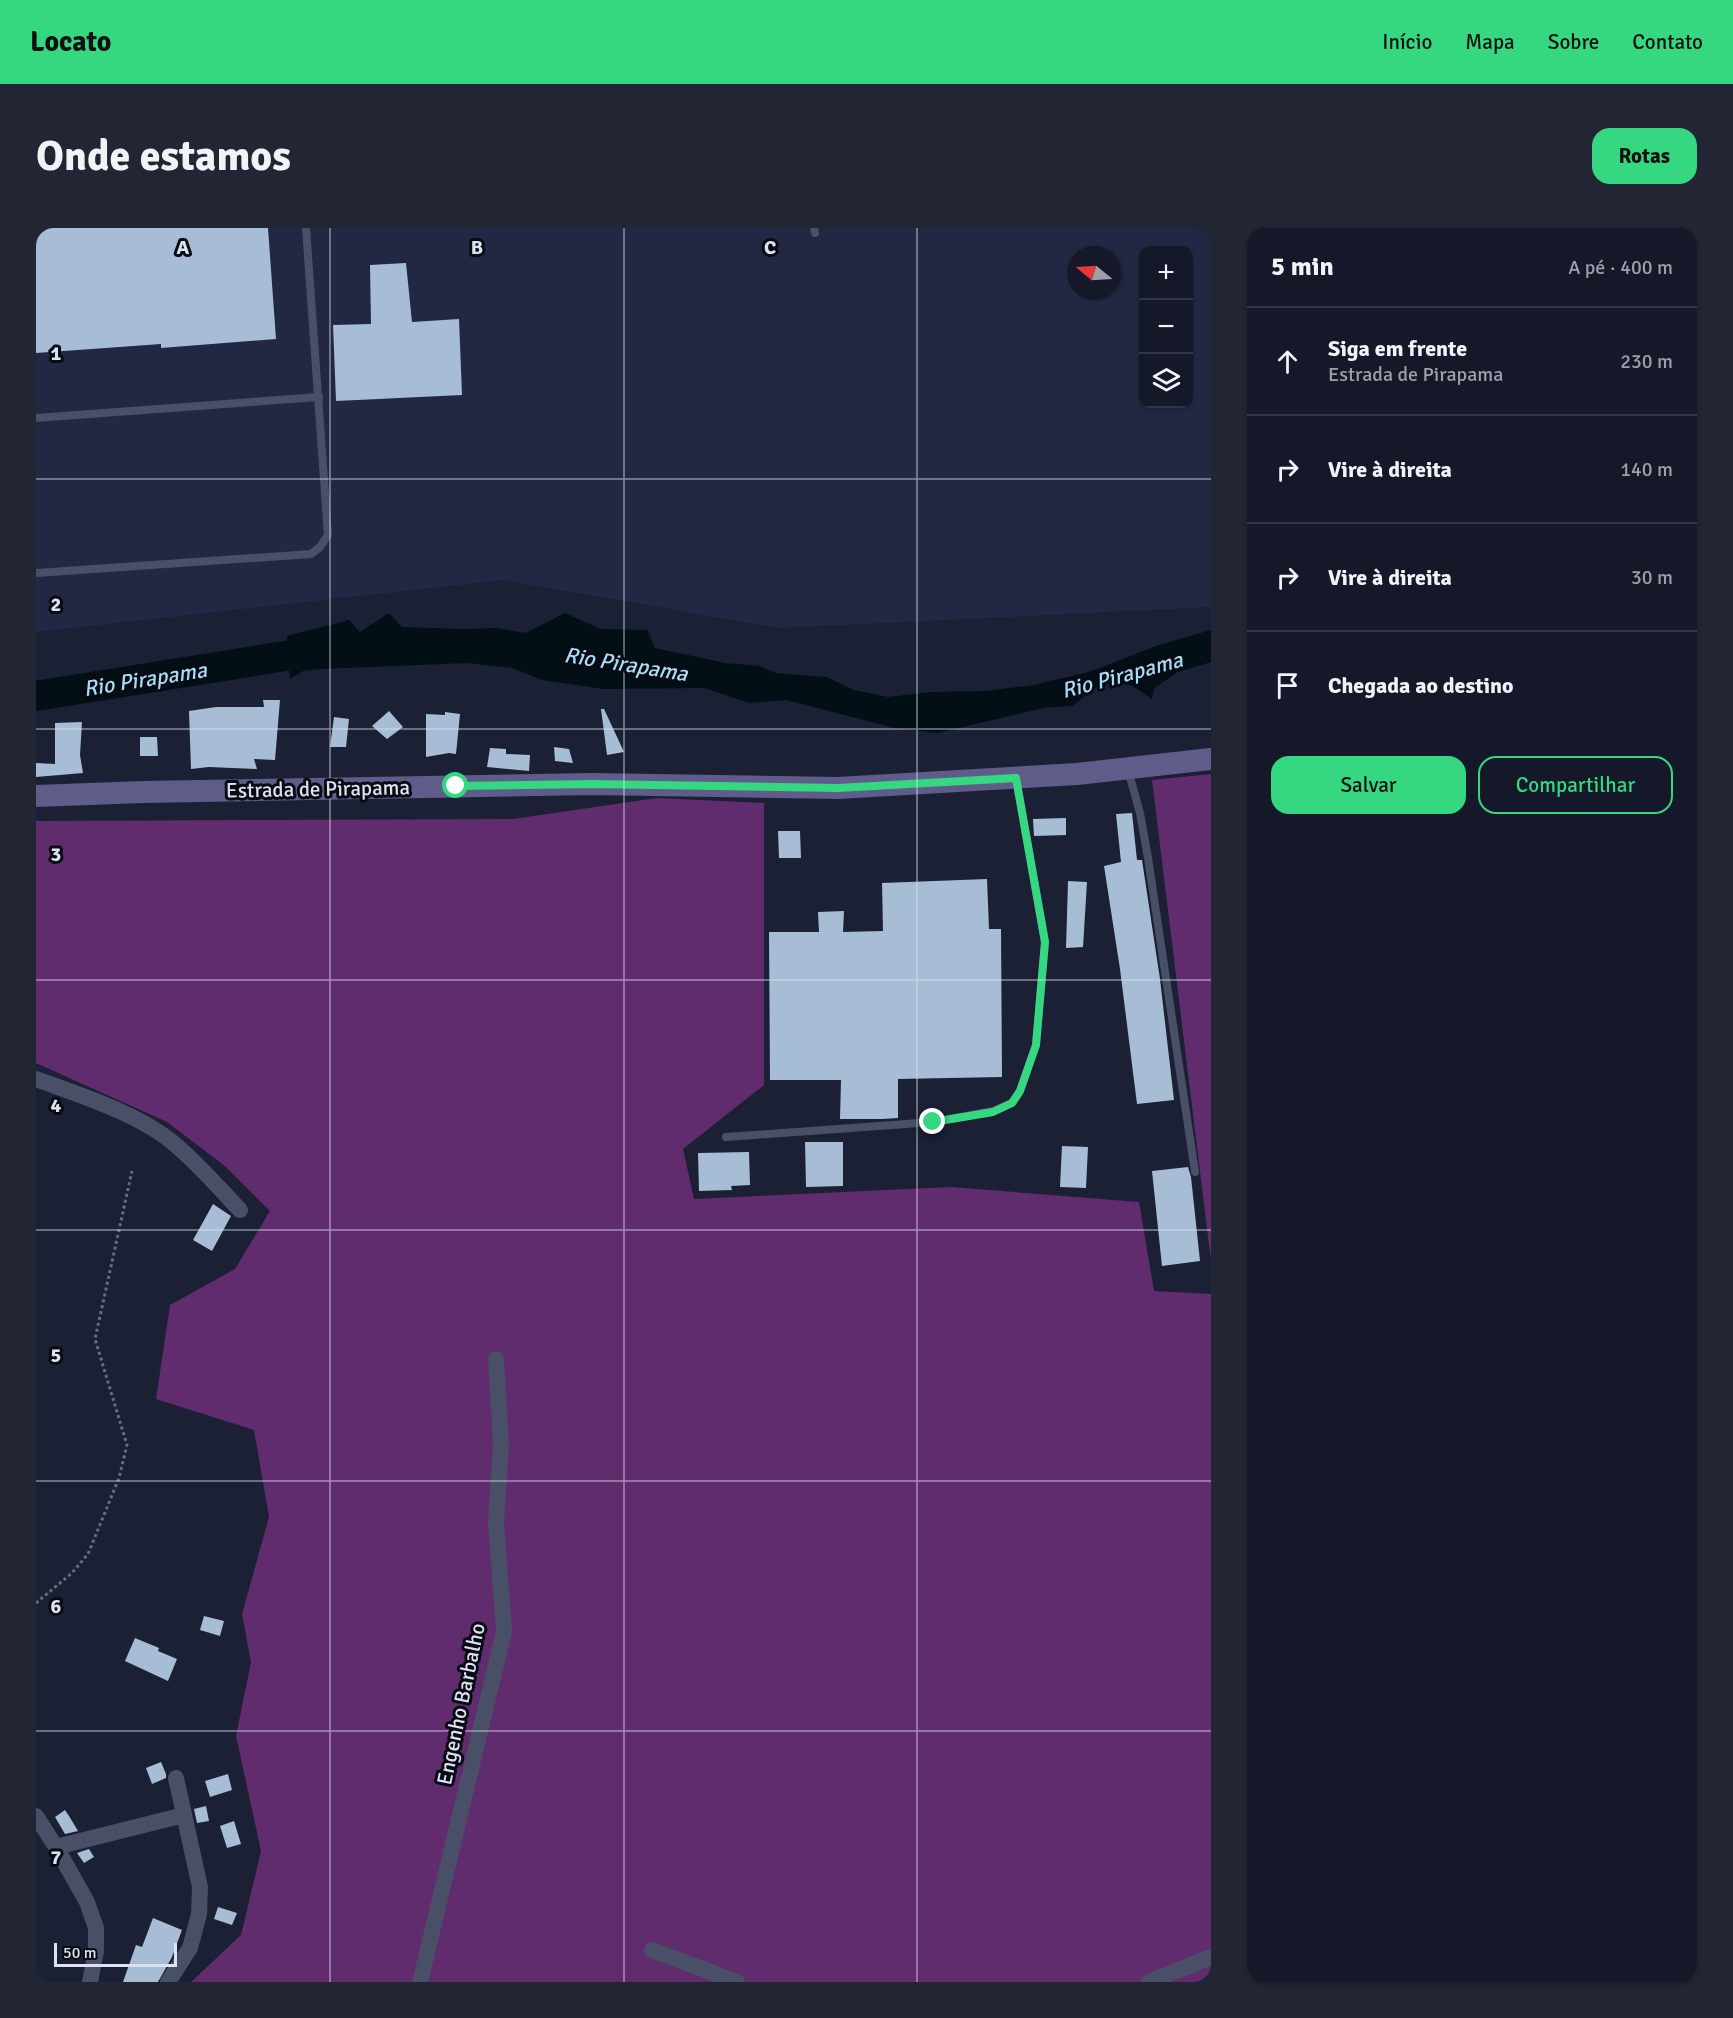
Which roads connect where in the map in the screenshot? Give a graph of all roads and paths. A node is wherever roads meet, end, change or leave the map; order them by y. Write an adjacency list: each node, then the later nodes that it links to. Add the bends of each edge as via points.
1 (306, 228): 2 (lane)
2 (319, 398): 3 (lane); 4 (lane, via 328,535 311,554)
3 (36, 418)
4 (36, 573)
5 (1211, 759): 6 (main road, Estrada de Pirapama)
6 (1127, 768): 7 (main road, Estrada de Pirapama); 12 (lane, via 1148,858)
7 (1016, 778): 8 (main road, Estrada de Pirapama, via 838,788 592,784); 10 (lane, via 1045,942 1036,1045 1012,1103 993,1112 933,1122)
8 (36, 796)
9 (36, 1079): 13 (street, via 139,1120 177,1146)
10 (726, 1137)
11 (132, 1171): 15 (path, via 95,1339 127,1445 119,1479 88,1554)
12 (1195, 1172)
13 (240, 1210)
14 (496, 1359): 24 (street, Engenho Barbalho, via 501,1443 496,1522 504,1630)
15 (36, 1603)
16 (176, 1778): 17 (street)
17 (184, 1815): 19 (street); 23 (street, via 200,1887 199,1914 190,1948)
18 (36, 1816): 19 (street)
19 (56, 1847): 22 (street, via 87,1902 96,1928)
20 (652, 1950): 25 (street)
21 (1211, 1957): 26 (street)
22 (90, 1982)
23 (168, 1982)
24 (420, 1982)
25 (737, 1982)
26 (1149, 1982)

